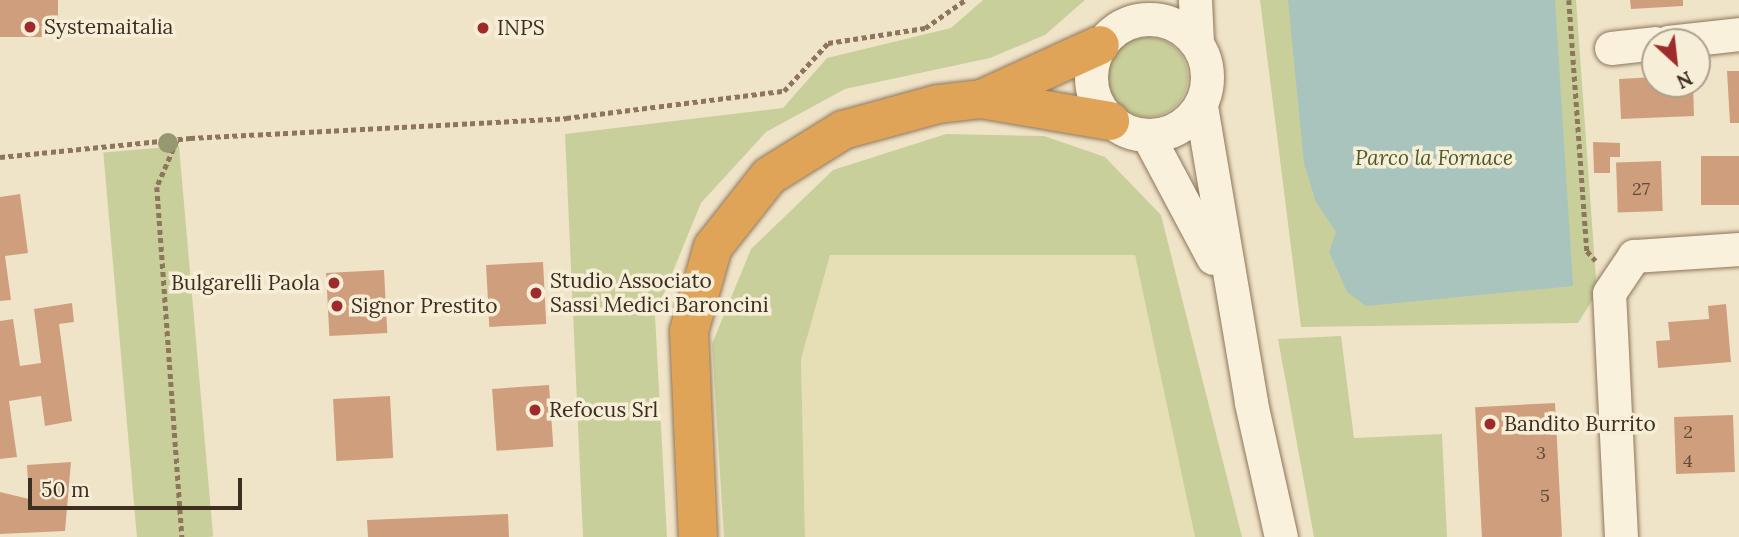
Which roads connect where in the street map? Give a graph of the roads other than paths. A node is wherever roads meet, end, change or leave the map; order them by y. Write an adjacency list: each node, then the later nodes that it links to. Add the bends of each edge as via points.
1 (1195, 0): 5 (street)
2 (1121, 23): 5 (street, via 1161,20); 8 (highway); 10 (street, via 1092,93)
3 (1739, 34): 4 (street)
4 (1711, 37)
5 (1197, 43): 9 (street, via 1208,79)
6 (1641, 45): 7 (street)
7 (1611, 48)
8 (981, 99): 10 (highway); 14 (highway, via 897,113 807,149 769,176 713,247 692,321 687,376)
9 (1201, 106): 11 (street, via 1185,124); 13 (street)
10 (1110, 121): 11 (street)
11 (1147, 136): 13 (street)
12 (1739, 249): 16 (street, via 1634,256 1609,293)
13 (1235, 304): 15 (street)
14 (698, 537)
15 (1281, 537)
16 (1621, 537)

